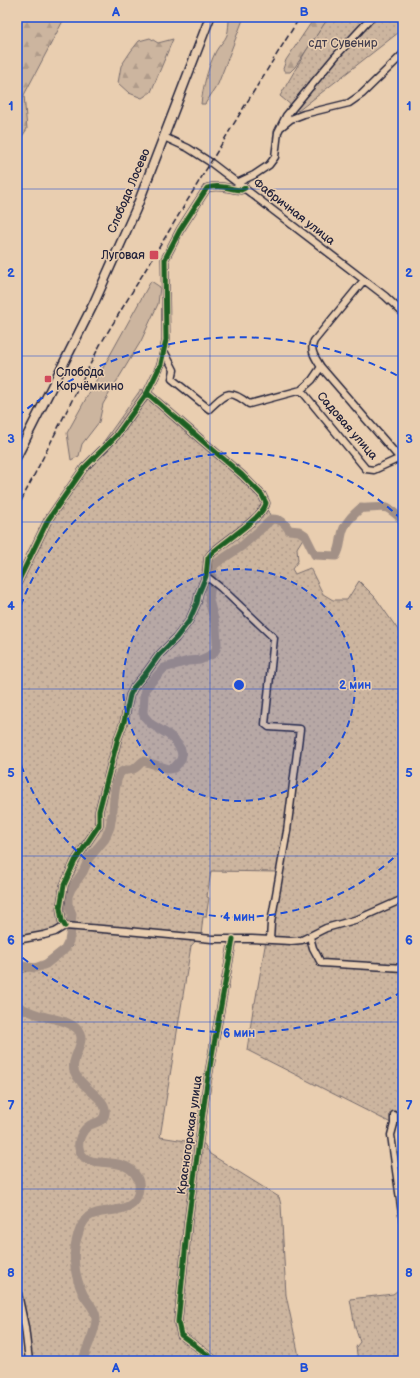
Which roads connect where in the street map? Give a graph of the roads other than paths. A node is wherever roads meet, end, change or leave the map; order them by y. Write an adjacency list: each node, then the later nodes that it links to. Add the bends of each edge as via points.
1 (210, 17): 5 (main road, Слобода Лосево)
2 (372, 17): 4 (street, via 296,103)
3 (403, 54): 4 (street, via 362,94 349,103 304,114 291,119)
4 (280, 128): 6 (street, via 275,157 269,165)
5 (164, 137): 6 (street, Фабричная улица, via 188,148); 14 (main road, Слобода Лосево, via 136,209 94,303)
6 (237, 183): 7 (street, Фабричная улица)
7 (244, 188): 8 (street, Фабричная улица); 10 (street, via 207,188 170,248 165,259)
8 (364, 280): 9 (street, Фабричная улица); 11 (street, via 311,346)
9 (403, 313)
10 (164, 352): 12 (street, via 174,370 172,378 209,409 228,393 239,396 249,404); 13 (street, via 158,372)
11 (321, 367): 12 (street); 15 (street)
12 (301, 390): 15 (street, Садовая улица, via 366,469 374,470)
13 (147, 393): 16 (street, via 242,475 262,495 266,503 266,507 256,517 211,554 208,558); 17 (street, via 116,436 84,468 48,520)
14 (17, 456)
15 (402, 459)
16 (206, 576): 19 (street, via 189,621 159,655 130,695 98,811 99,825 75,861 64,885 60,908); 23 (street, via 274,638 264,724 269,727 300,729)
17 (17, 584)
18 (403, 899): 20 (street, via 358,919 326,928)
19 (65, 926): 21 (street); 22 (street, via 55,932)
20 (310, 937): 23 (street, via 302,940); 24 (street, via 321,963)
21 (234, 939): 23 (street); 30 (street, Красногорская улица, via 207,1083 192,1188 178,1322 181,1335)
22 (17, 940)
23 (270, 940)
24 (403, 968)
25 (394, 1115): 26 (street, via 391,1135)
26 (403, 1221)
27 (17, 1289): 29 (street)
28 (403, 1360): 31 (street)
29 (29, 1361)
30 (216, 1361)
31 (399, 1361)

